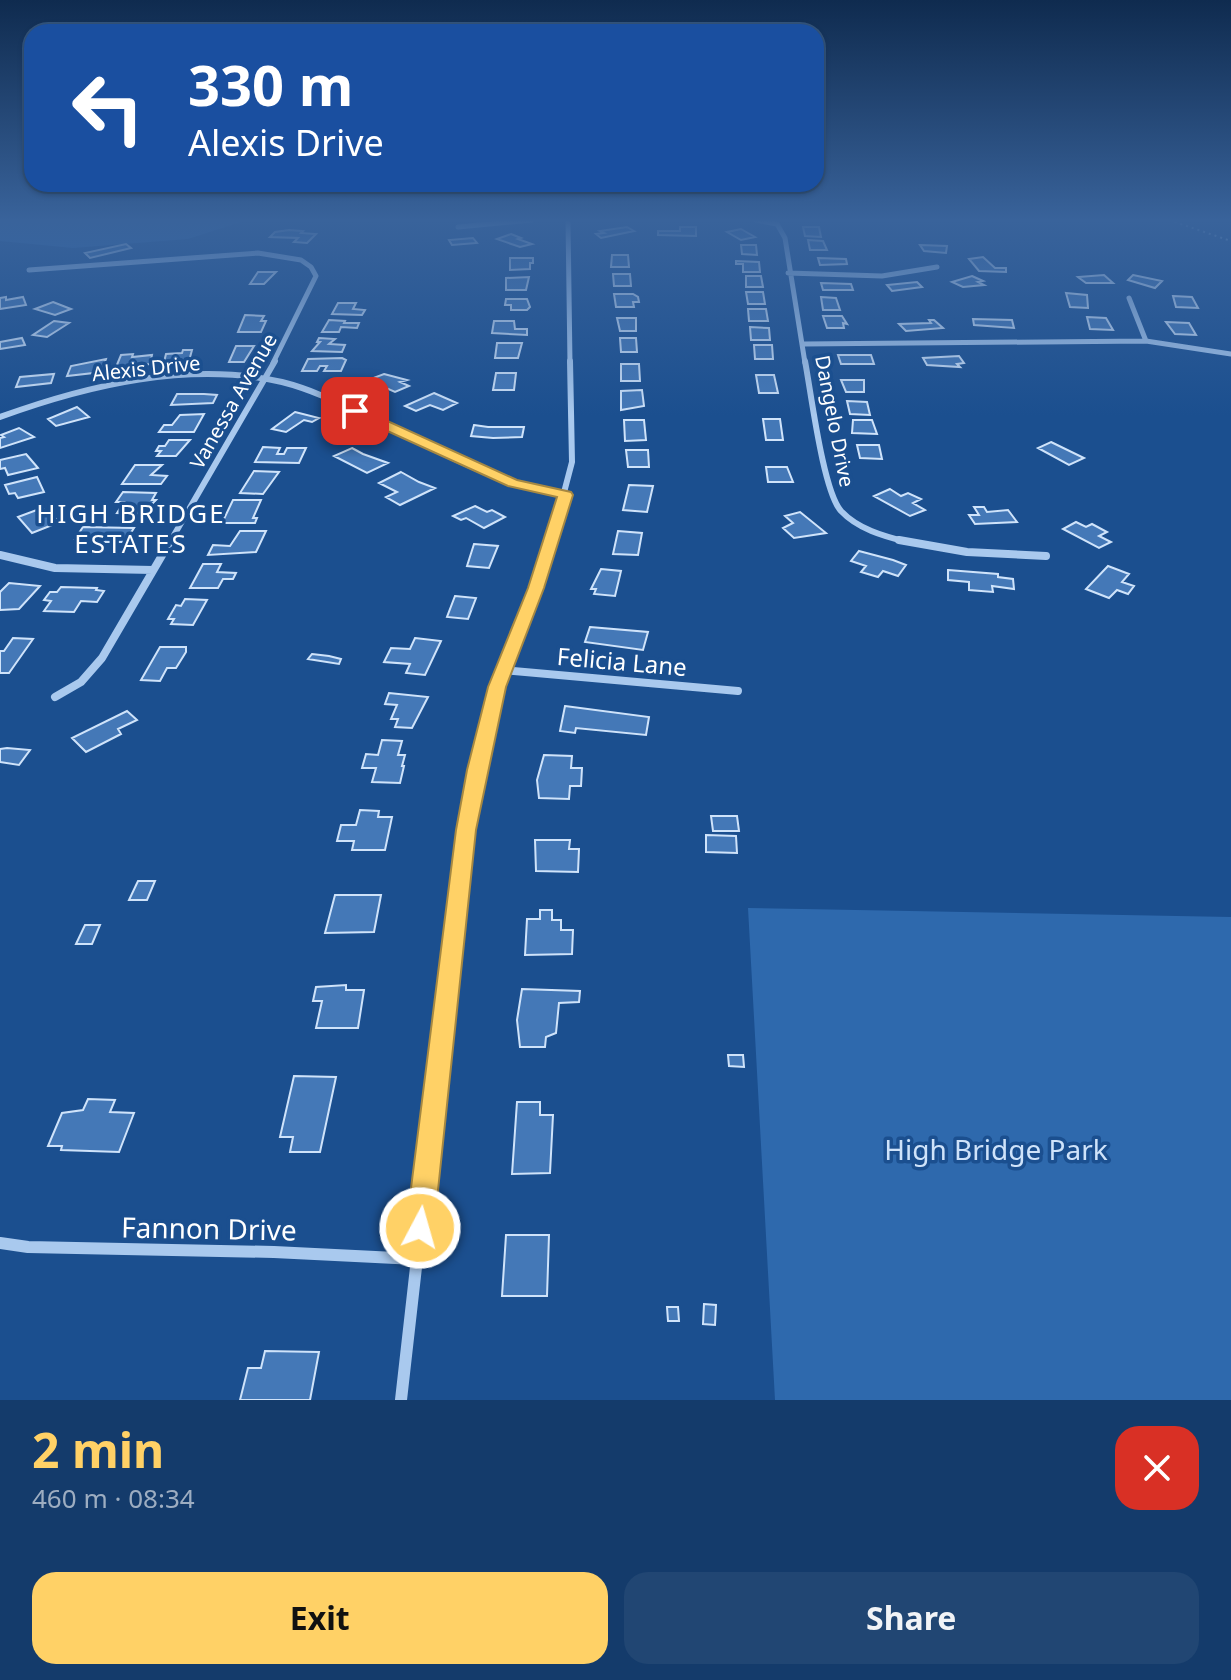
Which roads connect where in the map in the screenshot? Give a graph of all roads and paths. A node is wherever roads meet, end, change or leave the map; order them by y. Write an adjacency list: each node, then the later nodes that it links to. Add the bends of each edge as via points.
1 (314, 285): 8 (street, Vanessa Avenue)
2 (569, 285): 10 (street, via 572,462)
3 (791, 285): 6 (street, Dangelo Drive)
4 (1129, 298): 5 (street)
5 (1146, 341): 6 (street); 7 (street)
6 (804, 344): 12 (street, Dangelo Drive, via 829,486 843,513 904,541)
7 (1231, 354)
8 (264, 379): 9 (street, Alexis Drive, via 196,377 119,384 52,398); 10 (street, Alexis Drive, via 333,401 513,483); 13 (street, Vanessa Avenue)
9 (0, 417)
10 (565, 495): 14 (street, via 536,588)
11 (0, 555): 13 (street, via 31,563)
12 (1046, 556)
13 (153, 570): 16 (street, Vanessa Avenue, via 95,667 74,688)
14 (502, 670): 15 (street, Felicia Lane); 18 (street, via 466,830)
15 (738, 691)
16 (55, 697)
17 (0, 1243): 18 (street, Fannon Drive)
18 (416, 1259): 19 (street)
19 (401, 1400)

